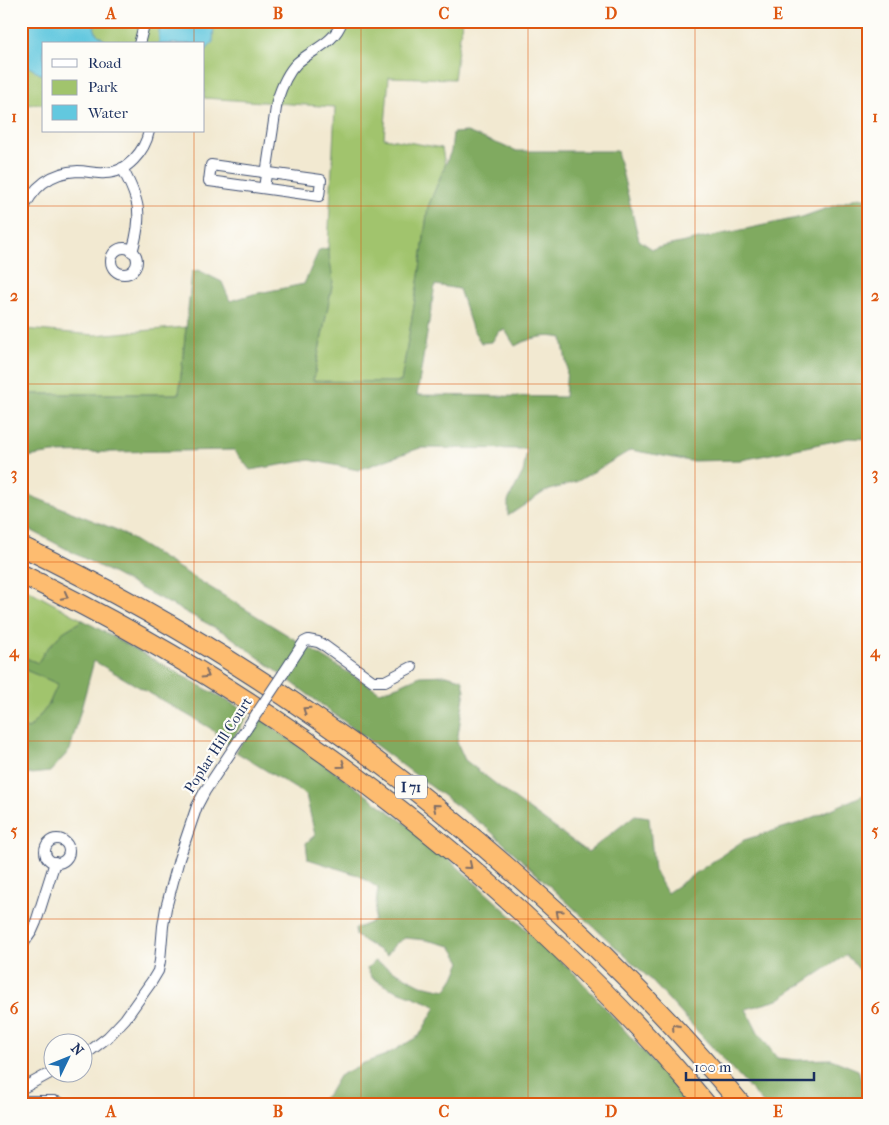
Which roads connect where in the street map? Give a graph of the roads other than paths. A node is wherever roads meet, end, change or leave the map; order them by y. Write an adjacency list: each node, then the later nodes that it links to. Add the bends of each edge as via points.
1 (144, 21): 3 (street)
2 (342, 21): 6 (street, via 334,37 297,63 288,74 277,101)
3 (139, 42)
4 (149, 132): 5 (street, via 138,156)
5 (122, 168): 8 (street, via 106,174 81,171 58,174 32,193); 9 (street, via 139,212)
6 (266, 172): 7 (street); 7 (street, via 212,165 209,181); 7 (street, via 321,180 319,196)
7 (264, 188)
8 (21, 214)
9 (132, 252)
10 (21, 546): 21 (highway, I 71, one-way to 10, via 669,1021 594,944 492,853 395,774 229,659 91,580)
11 (21, 574): 20 (highway, I 71, one-way to 20, via 114,621 225,686 367,784 445,846 584,971)
12 (412, 667): 15 (street, Poplar Hill Court, bridge, via 385,681 373,681 325,646 308,640 304,642 196,806 166,908 158,972 125,1018)
13 (55, 862): 14 (street, via 36,922)
14 (21, 947)
15 (92, 1049)
16 (42, 1077): 17 (street)
17 (21, 1089)
18 (21, 1101): 19 (street)
19 (63, 1104)
20 (706, 1104)
21 (741, 1104)

